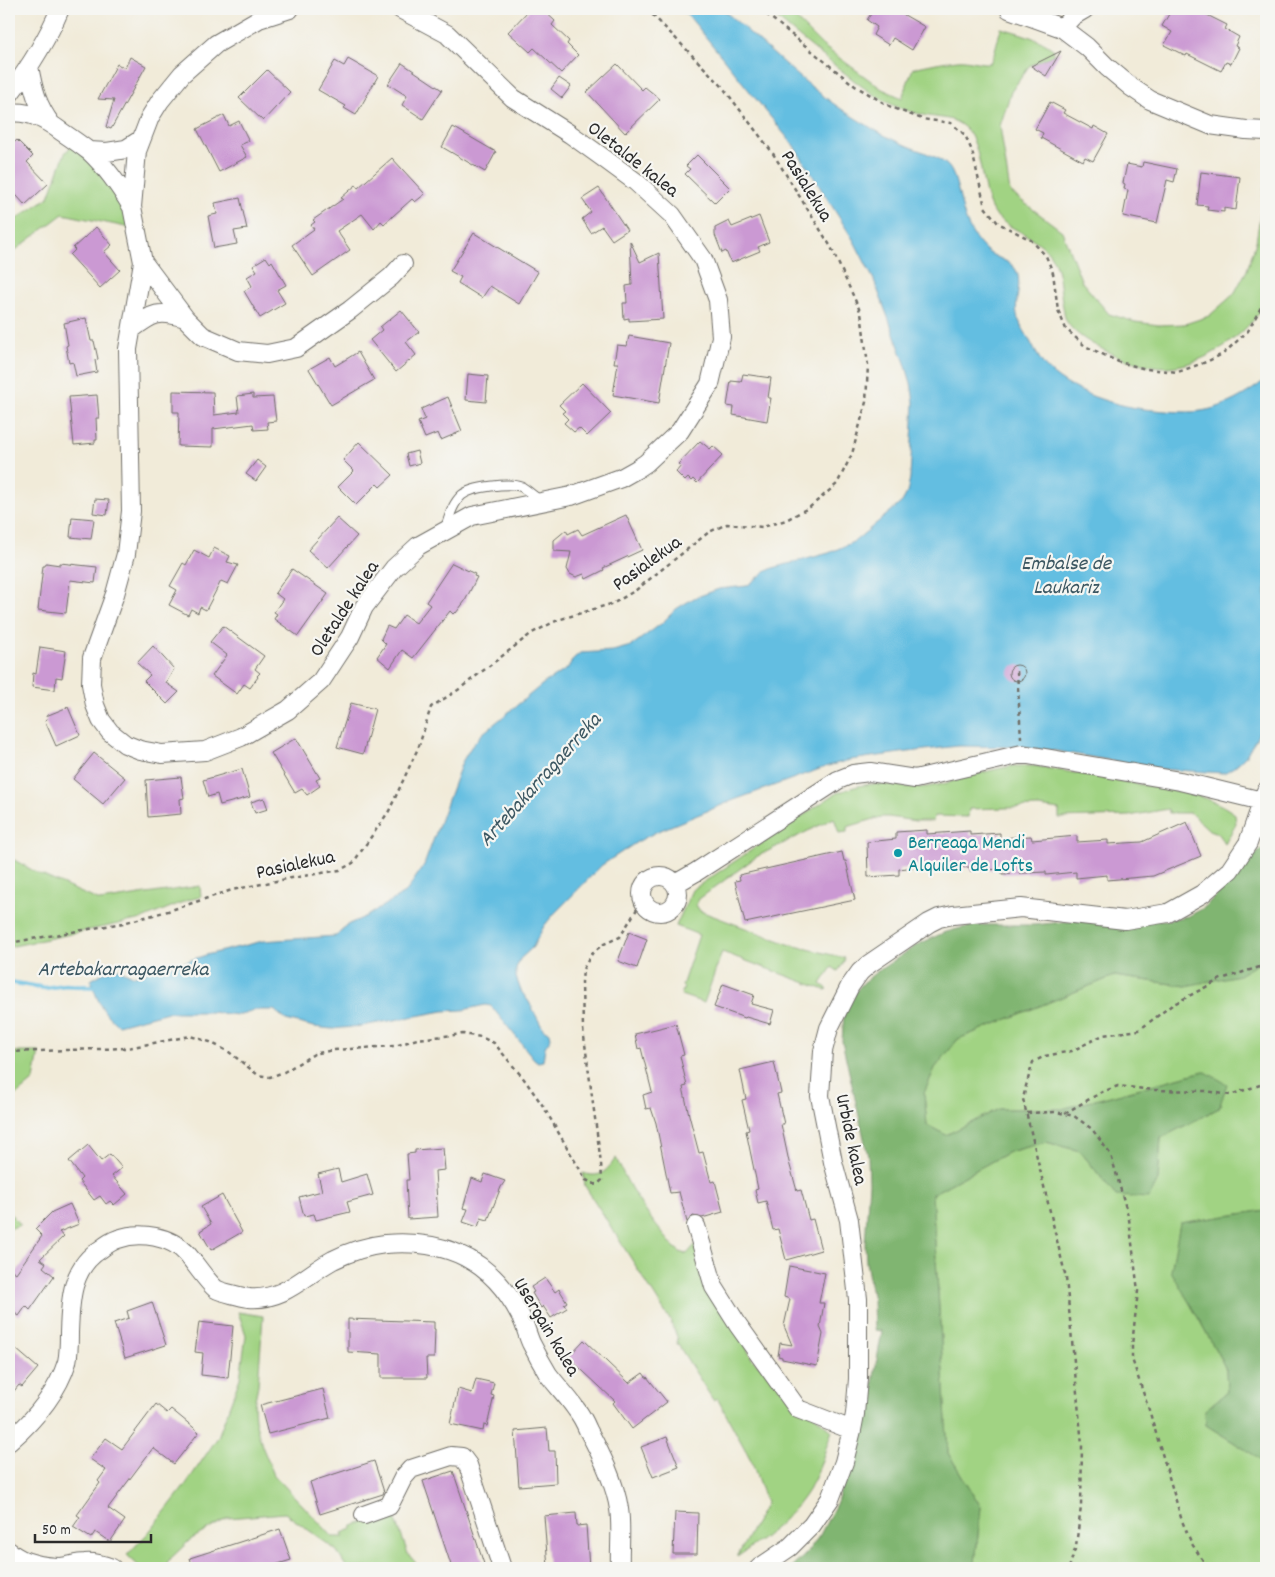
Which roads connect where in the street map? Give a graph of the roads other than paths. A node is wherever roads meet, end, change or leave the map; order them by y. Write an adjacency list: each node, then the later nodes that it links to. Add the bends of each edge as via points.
1 (60, 9): 7 (street, via 52,30)
2 (290, 9): 13 (street, Oletalde kalea, via 258,19 216,44 182,74 160,101)
3 (400, 9): 20 (street, Oletalde kalea, via 447,34 514,98 636,182 672,215 703,259 718,300 721,337 710,384 680,431 646,463 621,478 571,496)
4 (1009, 9): 6 (street)
5 (1085, 9): 6 (street)
6 (1062, 28): 12 (street, via 1131,88 1150,100 1210,124)
7 (29, 66): 8 (street); 9 (street)
8 (10, 93): 9 (street, via 29,93); 10 (street, via 16,103)
9 (36, 97): 11 (street)
10 (16, 112): 11 (street, via 33,115)
11 (52, 125): 14 (street, Oletalde kalea)
12 (1266, 131)
13 (140, 140): 14 (street, via 126,149); 15 (street, Oletalde kalea)
14 (89, 151): 15 (street, Oletalde kalea, via 118,184)
15 (132, 207): 16 (street, Oletalde kalea)
16 (143, 262): 18 (street); 19 (street, Oletalde kalea)
17 (403, 264): 18 (street, via 350,310 296,348 267,354 238,351 204,336)
18 (185, 318): 19 (street, via 168,313 153,314)
19 (132, 329): 21 (street, Oletalde kalea, via 128,349 131,511 126,554 92,658 91,684 101,720 125,744 162,754 205,751 241,737 288,710 321,681 350,637 364,607 394,568 418,546)
20 (541, 501): 21 (street, Oletalde kalea, via 472,516); 21 (lane, via 511,484 469,491 452,509)
21 (445, 531)
22 (1264, 796): 23 (street, via 1022,754 915,779 870,772 853,774 838,780); 25 (street, Urbide kalea, via 1248,843 1230,870 1202,894 1174,911 1124,920 1021,908 953,914 929,922 869,964 850,986 828,1028 820,1096 849,1220 858,1299 858,1379)
23 (675, 884): 23 (street, via 664,877 652,878 642,893 645,904 653,910 668,910 677,898)
24 (696, 1226): 25 (street, via 714,1287 798,1409)
25 (852, 1430): 32 (street, Urbide kalea, via 830,1499 812,1525 790,1547)
26 (9, 1442): 31 (street, Usergain kalea, via 27,1427 62,1376 68,1360 70,1304 76,1278 85,1260 117,1239 148,1236 166,1239 185,1251 216,1289 248,1298 280,1294 350,1252 385,1244 436,1246 478,1263 491,1274 520,1315 548,1374 578,1410 605,1461 619,1508)
27 (364, 1515): 30 (street, via 389,1506 411,1468 451,1456 462,1457 468,1465)
28 (9, 1551): 29 (street, via 35,1564 62,1567 84,1563)
29 (112, 1568)
30 (502, 1568)
31 (620, 1568)
32 (759, 1568)

